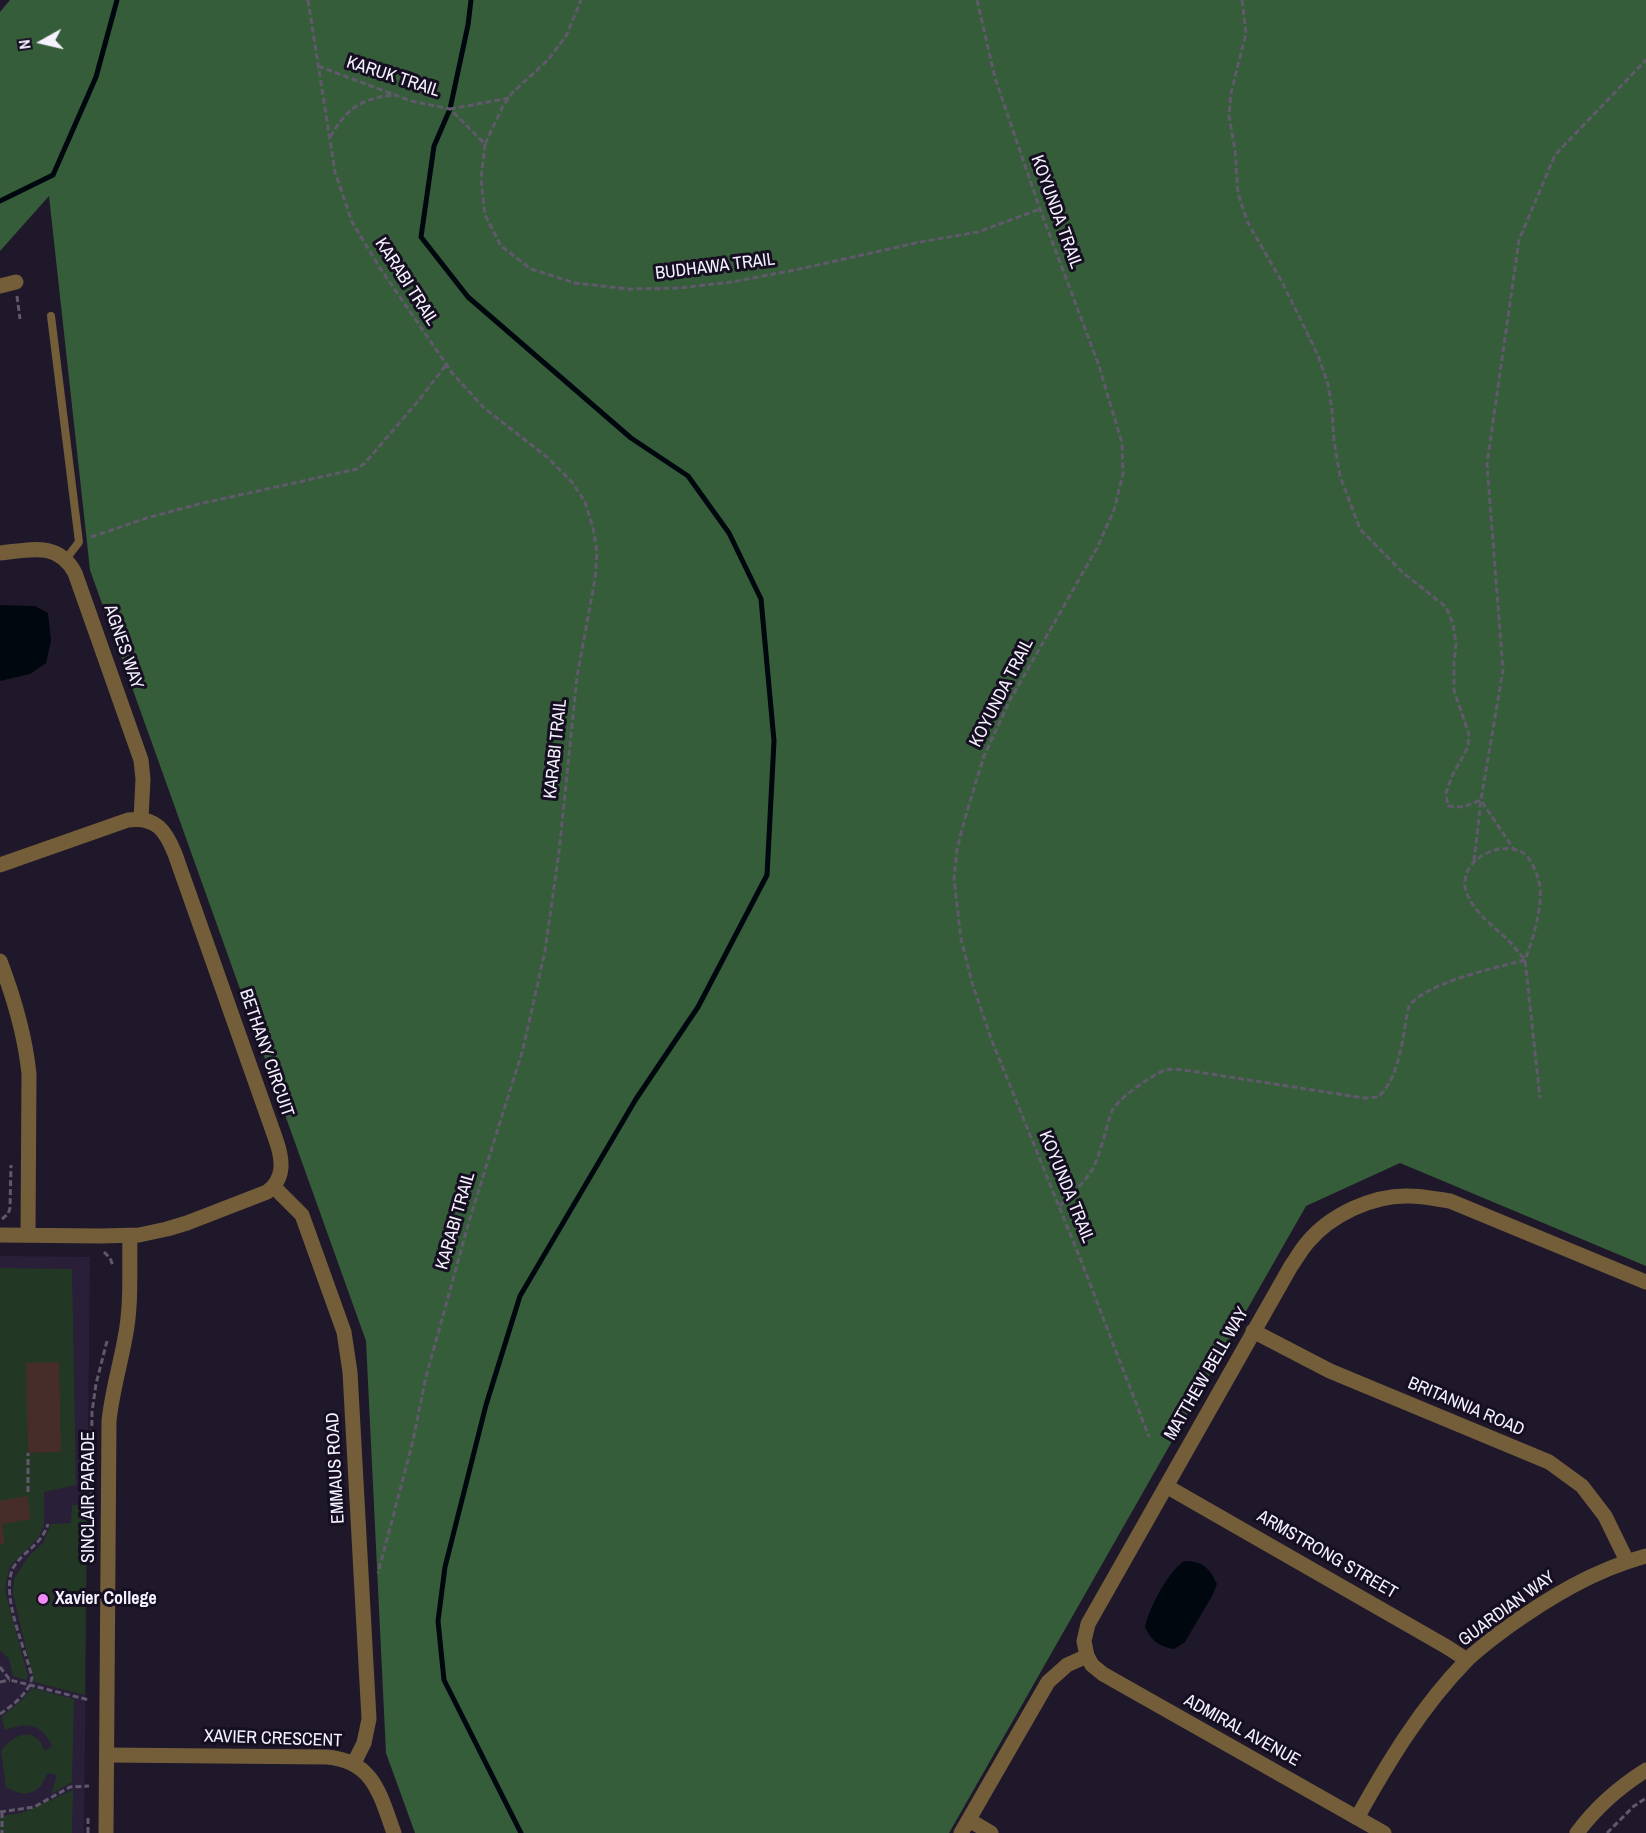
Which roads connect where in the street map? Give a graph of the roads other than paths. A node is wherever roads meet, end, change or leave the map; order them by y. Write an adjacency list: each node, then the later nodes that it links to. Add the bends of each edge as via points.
1 (16, 282): 2 (street)
2 (0, 286)
3 (51, 316): 5 (lane, via 79,542)
4 (0, 553): 5 (street, via 46,550)
5 (66, 559): 6 (street, AGNES WAY, via 75,573 138,749 143,770)
6 (141, 819): 7 (street, via 120,822); 9 (street, BETHANY CIRCUIT, via 160,827 175,854 282,1157)
7 (0, 865)
8 (0, 961): 11 (street, via 21,1022 27,1055)
9 (274, 1187): 12 (street, via 187,1223); 21 (street, EMMAUS ROAD, via 302,1215 348,1352 369,1719 364,1743)
10 (0, 1235): 11 (street)
11 (28, 1235): 12 (street)
12 (130, 1236): 20 (street, SINCLAIR PARADE, via 128,1318 109,1421)
13 (1646, 1282): 14 (street, MATTHEW BELL WAY, via 1450,1201 1407,1196 1369,1203 1324,1227 1302,1250)
14 (1253, 1331): 15 (street, MATTHEW BELL WAY); 17 (street, BRITANNIA ROAD, via 1330,1371 1549,1462 1582,1486 1605,1516)
15 (1166, 1486): 18 (street, MATTHEW BELL WAY, via 1088,1624 1084,1641); 19 (street, ARMSTRONG STREET)
16 (1646, 1556): 17 (street, GUARDIAN WAY)
17 (1627, 1561): 19 (street, GUARDIAN WAY, via 1538,1606)
18 (1088, 1656): 23 (street, ADMIRAL AVENUE, via 1103,1674); 24 (street, via 1068,1665 1048,1682)
19 (1467, 1660): 23 (street, GUARDIAN WAY, via 1415,1723)
20 (107, 1755): 21 (street, XAVIER CRESCENT, via 327,1757); 25 (street, SINCLAIR PARADE)
21 (354, 1763): 26 (street, XAVIER CRESCENT, via 364,1770 378,1791)
22 (1646, 1770): 29 (street, via 1606,1800)
23 (1357, 1818): 28 (street, ADMIRAL AVENUE)
24 (965, 1827): 27 (street)
25 (106, 1833)
26 (394, 1833)
27 (991, 1833)
28 (1384, 1833)
29 (1577, 1833)

